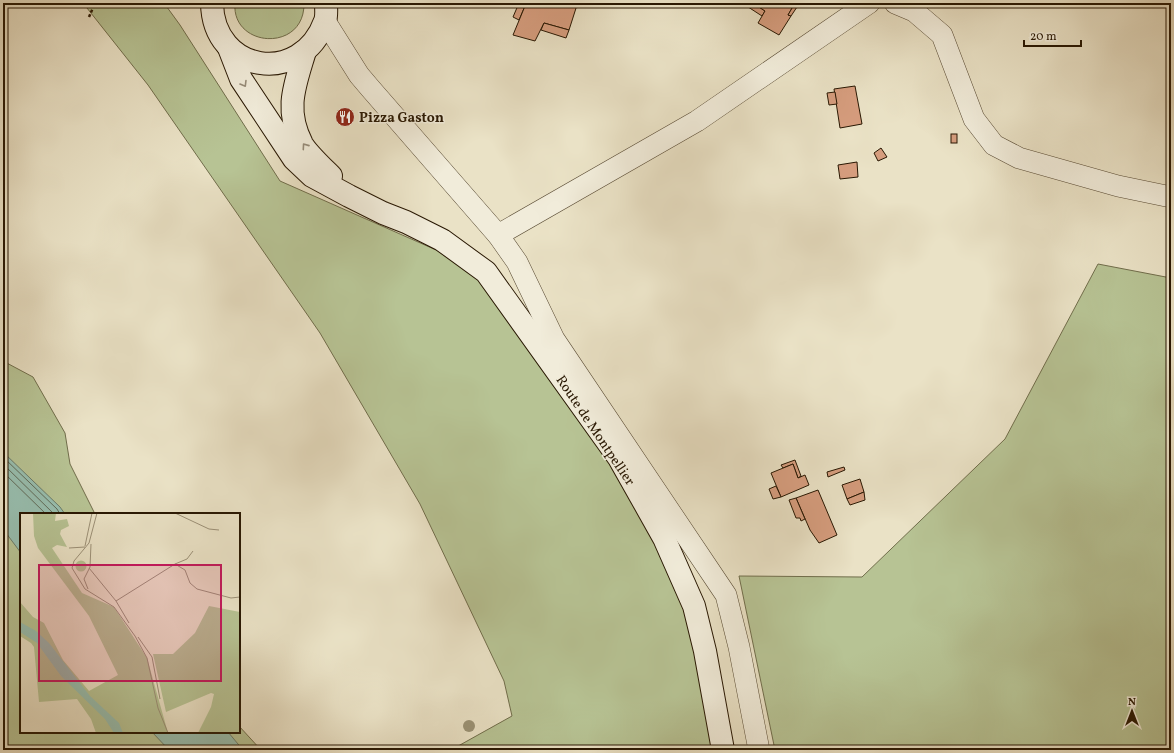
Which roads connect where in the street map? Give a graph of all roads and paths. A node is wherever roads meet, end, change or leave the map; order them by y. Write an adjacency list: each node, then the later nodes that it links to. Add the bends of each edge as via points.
1 (95, 3): 6 (path)
2 (212, 3): 7 (main road, via 214,21 220,36)
3 (870, 3): 11 (street, via 698,121)
4 (895, 3): 10 (street, via 914,11 942,35 974,119 994,145 1019,158 1118,186)
5 (325, 12): 8 (main road, via 314,43); 11 (street, via 359,75)
6 (89, 17)
7 (229, 48): 8 (main road, via 242,57 258,63 275,64 291,60); 9 (main road, Route de Montpellier, one-way to 9, via 241,79 294,159 312,176)
8 (306, 51): 9 (main road, Route de Montpellier, one-way to 8, via 302,145 292,117 292,95)
9 (349, 196): 12 (main road, Route de Montpellier, via 442,240 486,272 619,458 664,538 694,606)
10 (1171, 197)
11 (498, 235): 13 (street, via 517,262 554,339 726,595)
12 (723, 750)
13 (759, 750)

